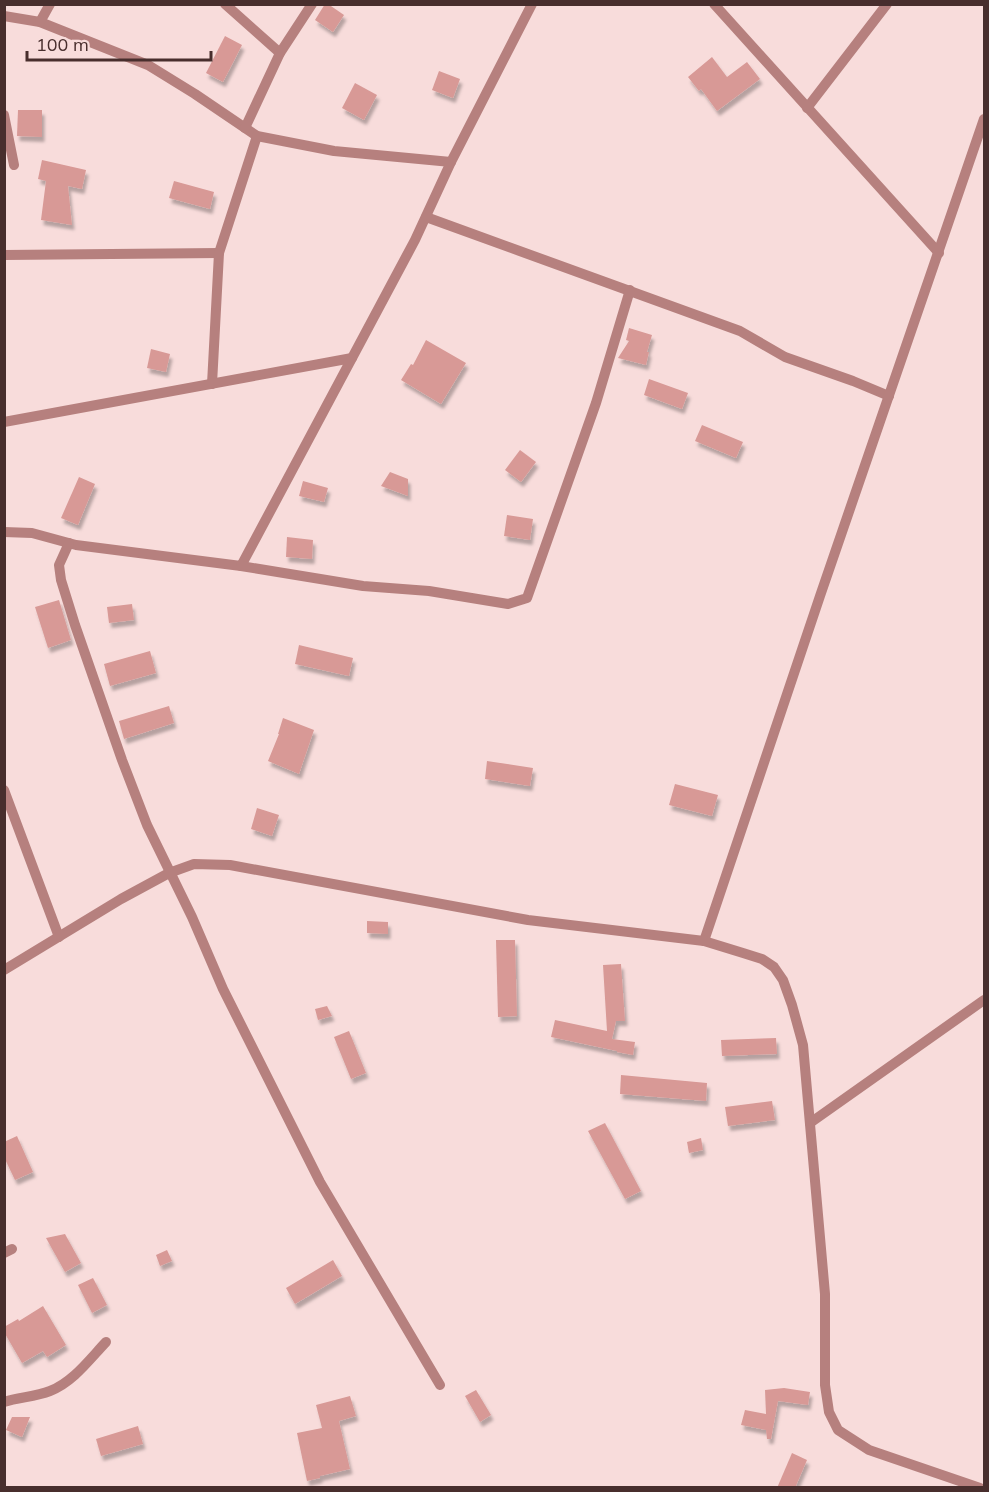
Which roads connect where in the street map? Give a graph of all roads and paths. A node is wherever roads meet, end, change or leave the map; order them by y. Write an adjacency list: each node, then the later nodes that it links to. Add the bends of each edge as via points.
1 (50, 4): 10 (street)
2 (225, 4): 11 (street)
3 (312, 4): 11 (street)
4 (532, 4): 17 (street)
5 (714, 4): 8 (street)
6 (729, 4): 8 (street)
7 (887, 4): 12 (street)
8 (722, 14): 12 (street)
9 (4, 16): 10 (street)
10 (40, 22): 15 (street, via 148,65)
11 (280, 53): 15 (street)
12 (807, 108): 21 (street)
13 (4, 115): 18 (street)
14 (984, 119): 21 (street)
15 (245, 128): 16 (street)
16 (256, 136): 17 (street, via 334,151); 20 (street)
17 (451, 162): 19 (street)
18 (14, 165)
19 (426, 217): 23 (street); 24 (street)
20 (219, 253): 22 (street); 25 (street)
21 (939, 253): 26 (street)
22 (4, 255)
23 (630, 290): 26 (street, via 740,331 785,357); 30 (street, via 596,403 527,598 508,604)
24 (351, 358): 25 (street); 30 (street)
25 (212, 384): 27 (street)
26 (889, 396): 34 (street)
27 (4, 422)
28 (4, 532): 29 (street, via 32,533)
29 (69, 543): 30 (street); 32 (street, via 59,565 61,580 126,771)
30 (241, 566)
31 (4, 790): 33 (street)
32 (170, 873): 33 (street); 34 (street, via 194,864 230,865 528,920); 39 (street, via 320,1182)
33 (59, 937): 35 (street)
34 (704, 940): 37 (street, via 762,959 783,980 803,1045)
35 (4, 970)
36 (984, 1000): 37 (street)
37 (810, 1123): 41 (street, via 825,1294 825,1385 829,1412 838,1430 869,1450)
38 (106, 1342): 40 (street, via 77,1374 52,1390)
39 (440, 1384)
40 (4, 1402)
41 (980, 1488)

